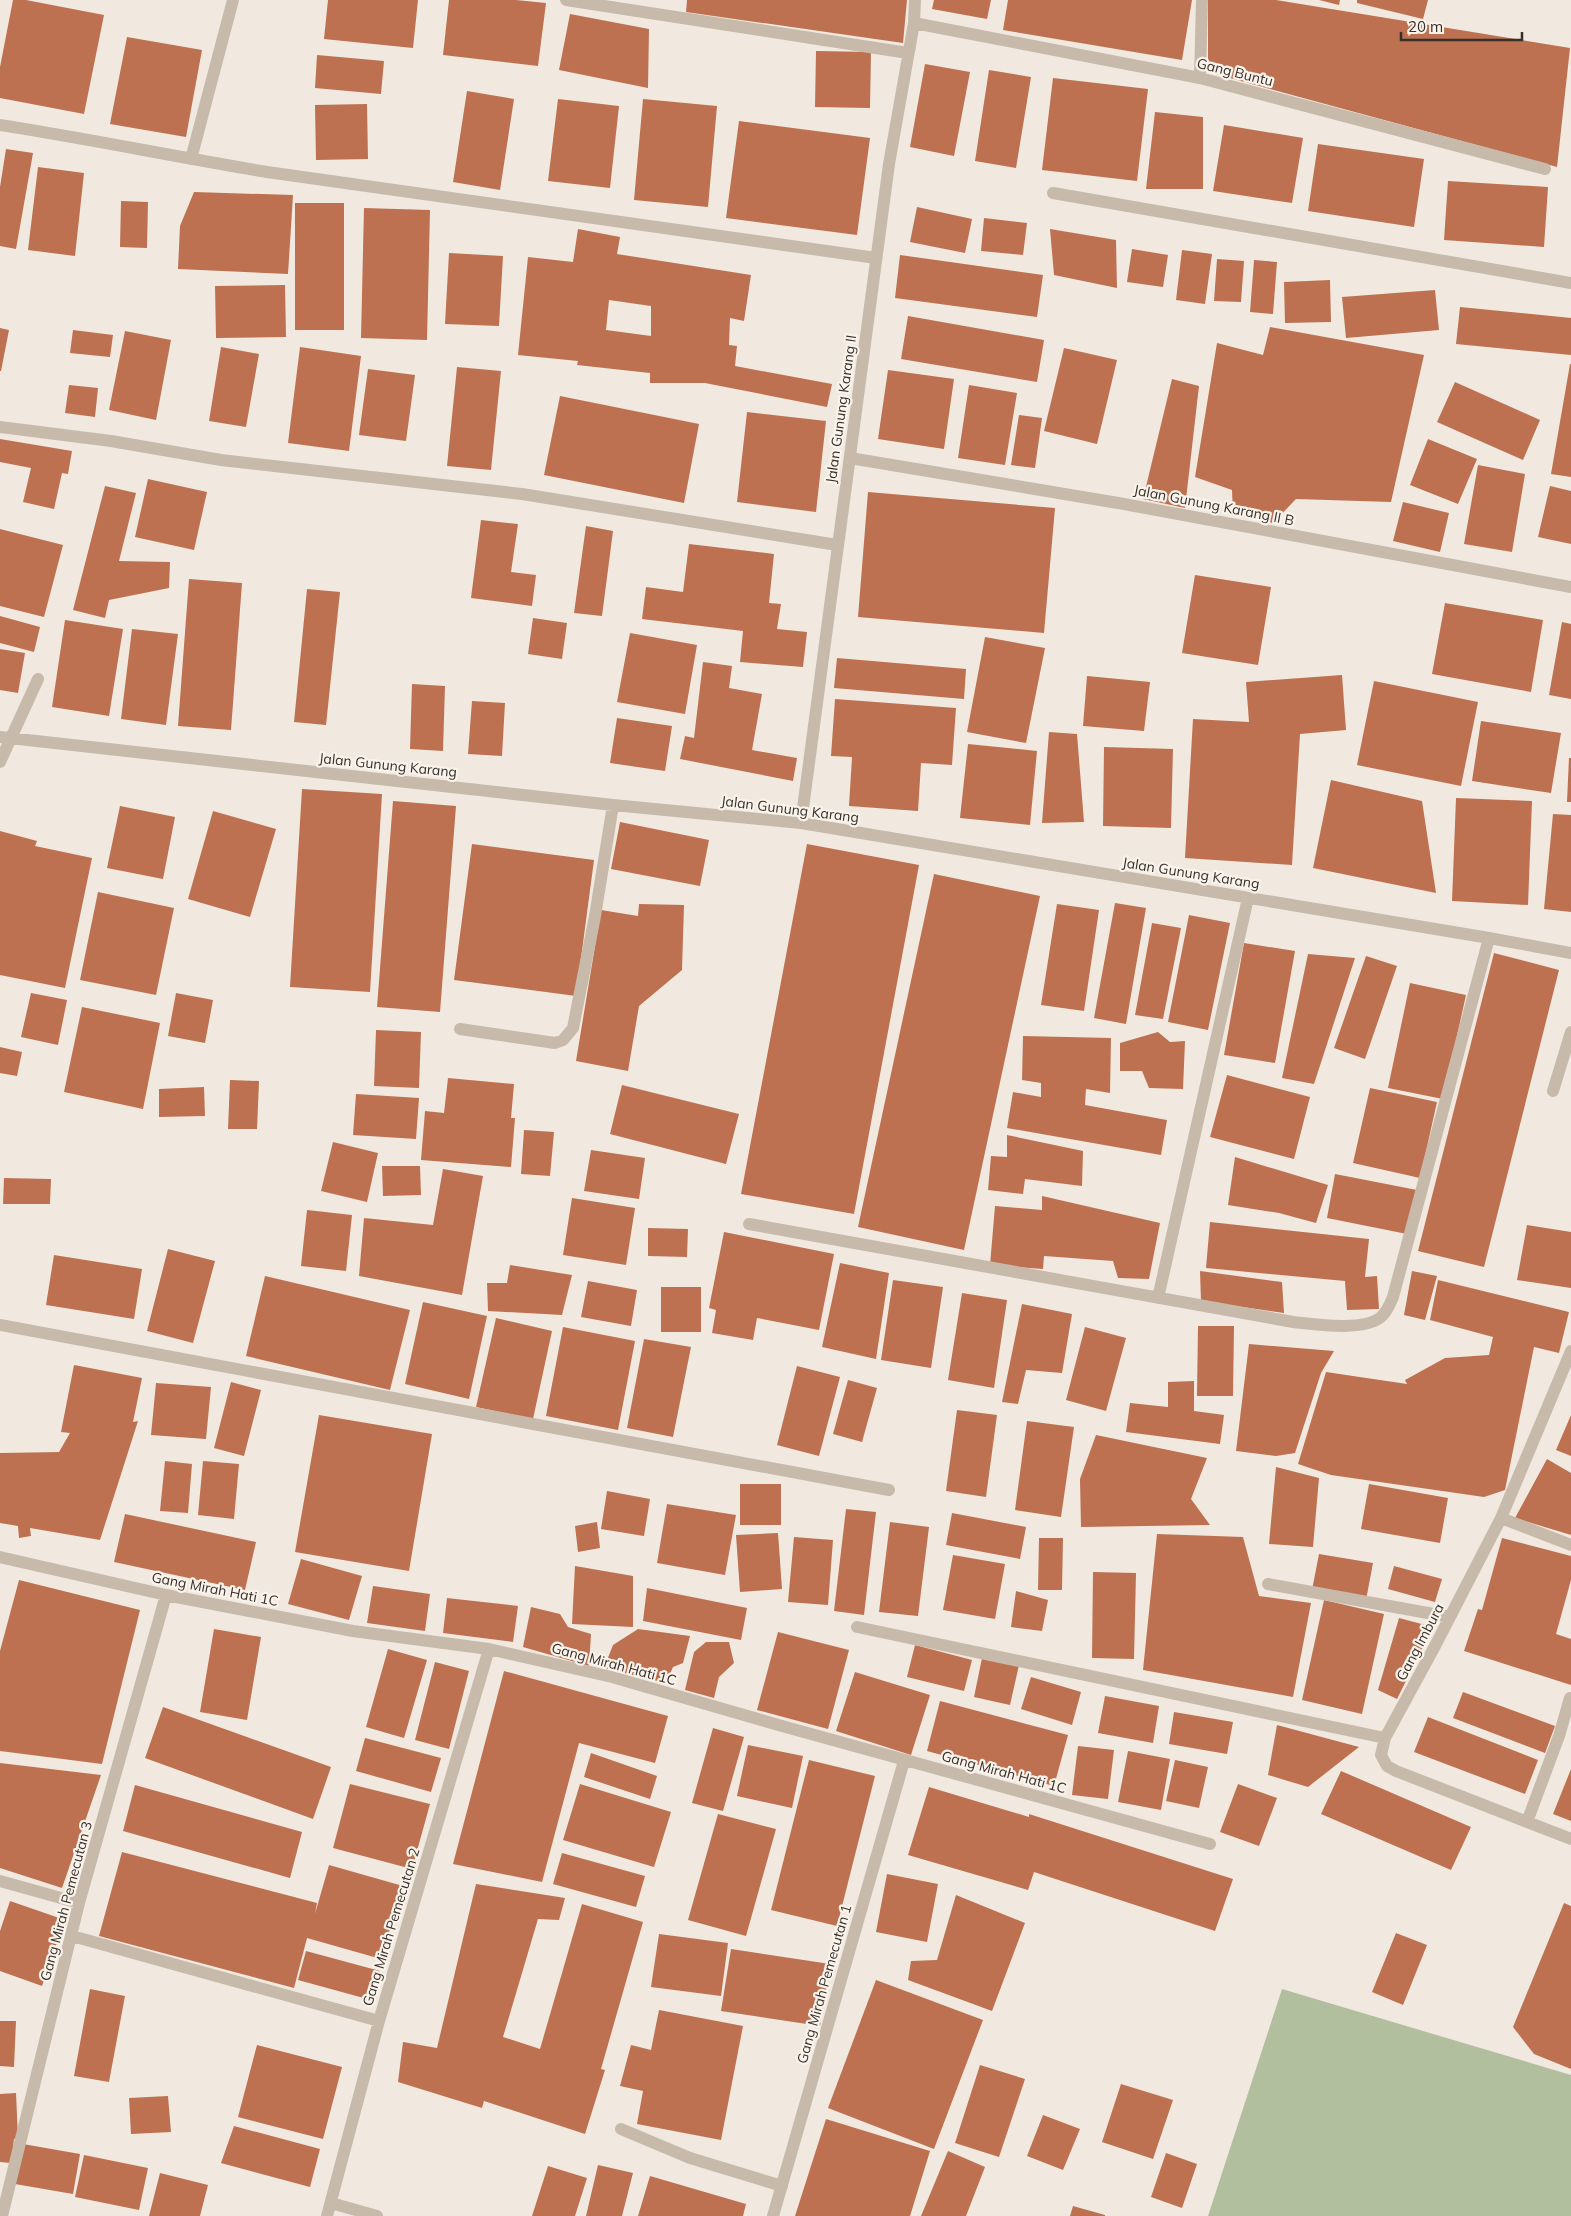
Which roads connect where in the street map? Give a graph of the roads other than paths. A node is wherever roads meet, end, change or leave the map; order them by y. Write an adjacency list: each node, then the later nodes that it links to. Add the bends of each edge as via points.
1 (233, 0): 9 (street)
2 (566, 0): 6 (street)
3 (915, 0): 5 (street, Jalan Gunung Karang II)
4 (1202, 0): 7 (street)
5 (914, 23): 6 (street, Jalan Gunung Karang II); 7 (street, Gang Buntu)
6 (908, 53): 12 (street, Jalan Gunung Karang II)
7 (1200, 78): 10 (street, Gang Buntu)
8 (0, 125): 9 (street)
9 (191, 159): 12 (street)
10 (1546, 169)
11 (1053, 193): 13 (street)
12 (876, 258): 15 (street, Jalan Gunung Karang II)
13 (1571, 283)
14 (0, 426): 16 (street, via 221,460 522,494)
15 (850, 458): 16 (street, Jalan Gunung Karang II); 17 (street, Jalan Gunung Karang II B, via 1124,504)
16 (837, 545): 22 (street, Jalan Gunung Karang II)
17 (1571, 587)
18 (38, 679): 19 (street)
19 (5, 738): 20 (street); 21 (street, Jalan Gunung Karang)
20 (0, 762)
21 (613, 805): 22 (street, Jalan Gunung Karang); 26 (street, via 594,926 573,1028 556,1043)
22 (801, 823): 23 (street, Jalan Gunung Karang)
23 (1248, 898): 24 (street, Jalan Gunung Karang); 30 (street)
24 (1489, 938): 25 (street, Jalan Gunung Karang); 30 (street, via 1393,1297 1380,1318 1361,1325 1302,1323)
25 (1571, 953)
26 (460, 1029)
27 (1571, 1032): 28 (street)
28 (1553, 1091)
29 (749, 1224): 30 (street)
30 (1158, 1298)
31 (0, 1326): 33 (street)
32 (1571, 1351): 34 (street, Gang Imbura)
33 (888, 1490)
34 (1501, 1518): 35 (street); 39 (street, Gang Imbura)
35 (1571, 1545)
36 (0, 1558): 38 (street, Gang Mirah Hati 1C)
37 (1268, 1584): 39 (street)
38 (166, 1595): 41 (street, Gang Mirah Hati 1C, via 353,1631); 49 (street, Gang Mirah Pemecutan 3)
39 (1450, 1617): 43 (street, Gang Imbura)
40 (857, 1628): 43 (street)
41 (489, 1649): 44 (street, Gang Mirah Hati 1C, via 612,1677); 51 (street, Gang Mirah Pemecutan 2)
42 (1570, 1698): 45 (street, via 1560,1736)
43 (1385, 1738): 45 (street, Gang Imbura, via 1381,1755 1387,1766)
44 (904, 1760): 47 (street, Gang Mirah Hati 1C); 53 (street, Gang Mirah Pemecutan 1)
45 (1527, 1822): 46 (street, Gang Imbura)
46 (1571, 1839)
47 (1210, 1844)
48 (0, 1881): 49 (street)
49 (79, 1903): 50 (street, Gang Mirah Pemecutan 3)
50 (72, 1936): 51 (street); 55 (street, Gang Mirah Pemecutan 3)
51 (379, 2020): 54 (street, Gang Mirah Pemecutan 2)
52 (621, 2129): 53 (street, via 690,2158)
53 (782, 2186): 58 (street, Gang Mirah Pemecutan 1)
54 (331, 2203): 56 (street, Gang Mirah Pemecutan 2); 57 (street)
55 (2, 2216)
56 (327, 2216)
57 (377, 2216)
58 (773, 2216)

